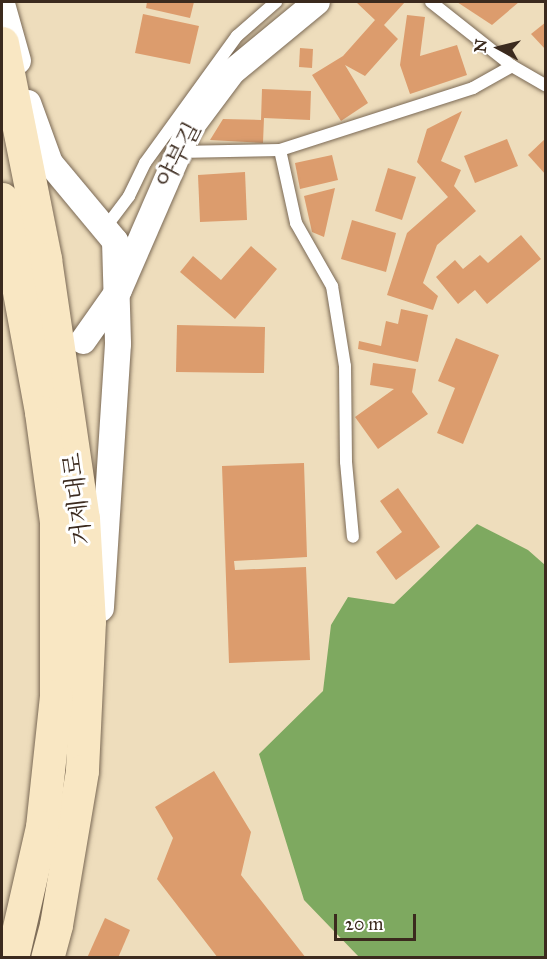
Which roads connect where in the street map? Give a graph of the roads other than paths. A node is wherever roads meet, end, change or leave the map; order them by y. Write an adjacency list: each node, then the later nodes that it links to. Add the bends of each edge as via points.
1 (276, 2): 11 (lane, via 237,36 145,164 129,196)
2 (317, 2): 9 (street, 야부길, via 232,72 188,131)
3 (431, 2): 6 (lane)
4 (2, 4): 11 (street, via 34,127 50,163)
5 (2, 44): 15 (main road, 거제대로, via 45,259 83,518 89,621 82,771)
6 (512, 66): 7 (lane); 8 (lane, via 473,88)
7 (546, 86)
8 (280, 150): 9 (lane); 14 (lane, via 296,223 332,286 345,366 346,462)
9 (178, 152): 12 (street, 야부길)
10 (2, 199): 16 (main road, 거제대로, via 39,401 56,522 56,696 42,827)
11 (105, 228): 12 (street, via 115,241)
12 (119, 290): 13 (street, 야부길); 15 (street, via 100,624 98,762 93,803)
13 (83, 341)
14 (353, 537)
15 (68, 858): 17 (main road, 거제대로)
16 (12, 957)
17 (47, 957)

